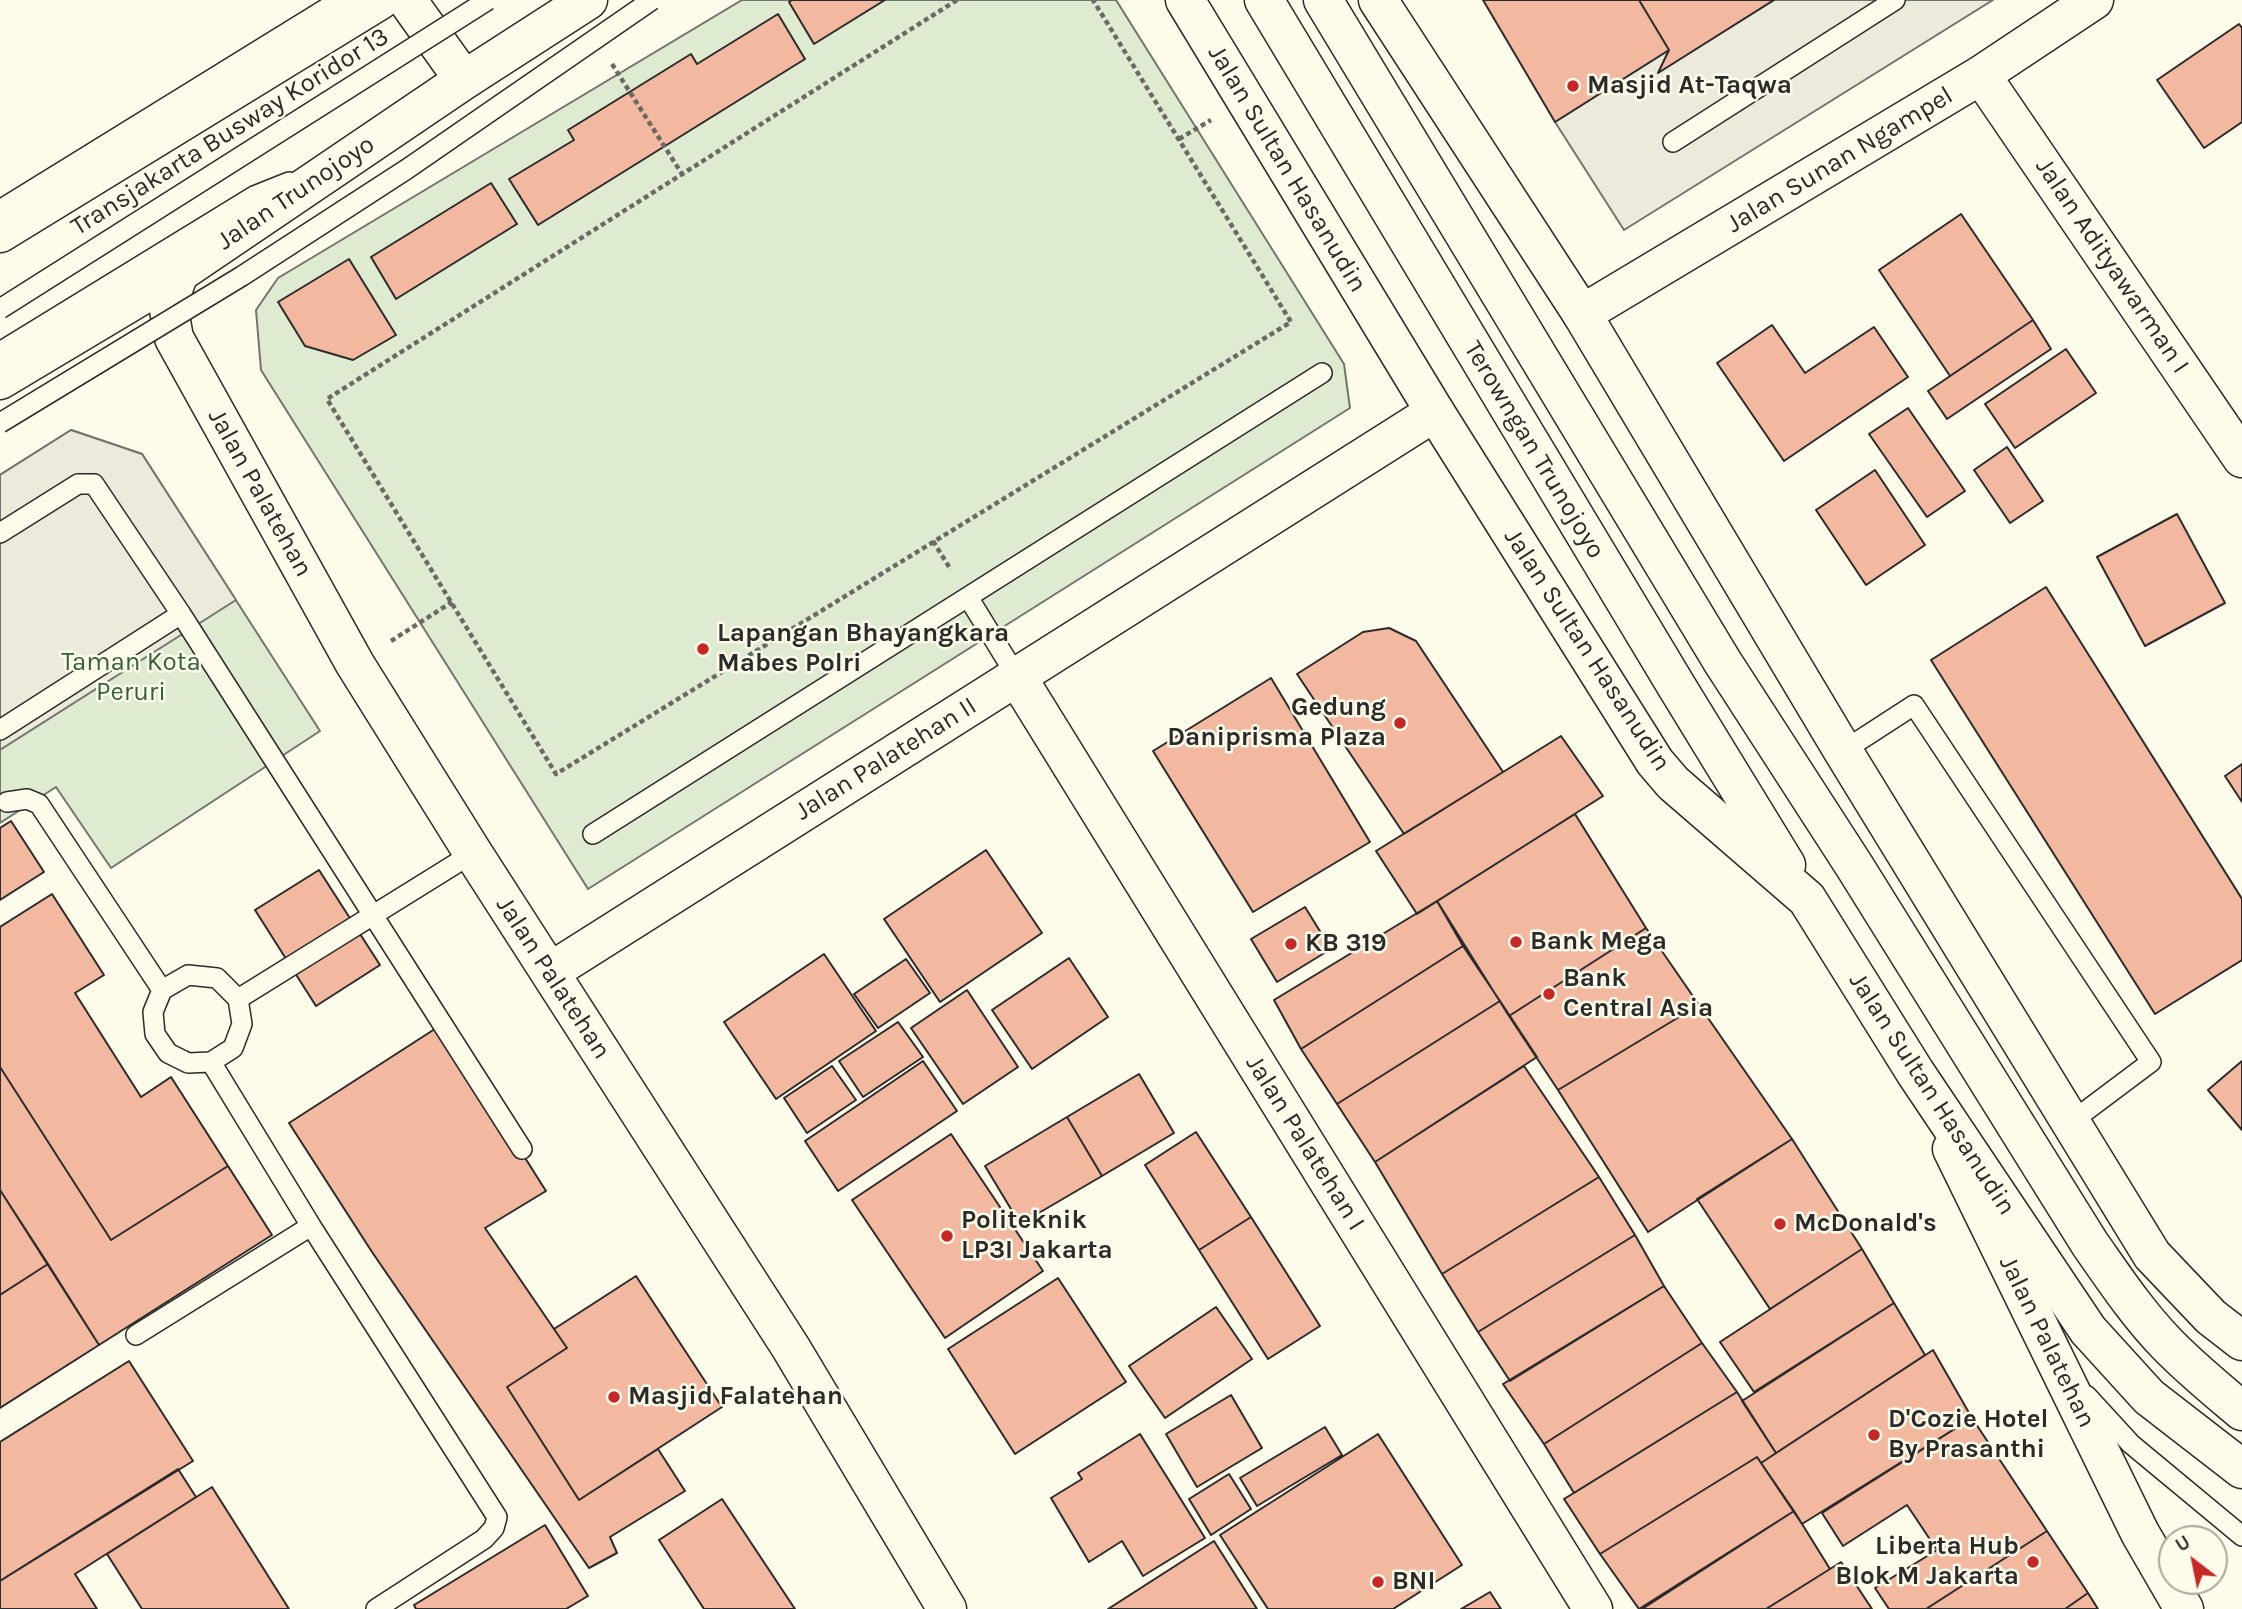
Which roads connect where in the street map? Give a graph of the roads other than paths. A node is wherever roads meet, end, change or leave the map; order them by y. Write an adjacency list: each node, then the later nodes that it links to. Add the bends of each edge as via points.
1 (340, 0): 17 (lane)
2 (380, 0): 18 (main road)
3 (407, 0): 14 (main road)
4 (488, 0): 20 (lane, Transjakarta Busway Koridor 13, bridge)
5 (588, 0): 14 (main road, Jalan Trunojoyo)
6 (652, 0): 28 (lane, bridge, via 242,276)
7 (1185, 0): 27 (main road, Jalan Sultan Hasanudin)
8 (1264, 0): 40 (main road, Terowngan Trunojoyo)
9 (1323, 0): 33 (main road, Terowngan Trunojoyo)
10 (1378, 0): 21 (main road)
11 (1895, 0): 15 (lane)
12 (2094, 0): 13 (main road, Jalan Sunan Ngampel)
13 (1982, 75): 21 (main road, Jalan Sunan Ngampel); 29 (main road, Jalan Adityawarman I)
14 (464, 80): 16 (main road, Jalan Trunojoyo)
15 (1673, 142)
16 (345, 160): 19 (main road, Jalan Trunojoyo); 24 (lane, via 254,196)
17 (0, 210)
18 (0, 233)
19 (179, 272): 22 (main road, Jalan Trunojoyo); 23 (main road, Jalan Palatehan, via 168,304)
20 (0, 309)
21 (1582, 314): 36 (main road)
22 (106, 317): 23 (main road, via 139,321); 26 (main road, Jalan Trunojoyo)
23 (174, 338): 39 (main road, Jalan Palatehan, via 355,664)
24 (0, 352)
25 (1322, 373): 31 (lane)
26 (0, 380)
27 (1435, 412): 34 (main road, Jalan Palatehan II); 40 (main road, Jalan Sultan Hasanudin, via 1655,762 1673,783)
28 (0, 423)
29 (2242, 458)
30 (0, 533): 32 (lane, via 78,484 94,484)
31 (968, 597): 34 (lane); 38 (lane)
32 (181, 614): 35 (lane); 41 (lane)
33 (1722, 662): 36 (main road); 53 (main road, Terowngan Trunojoyo, via 2090,1244 2165,1342)
34 (1017, 677): 42 (main road, Jalan Palatehan II); 58 (main road, Jalan Palatehan I)
35 (0, 730)
36 (1843, 751): 47 (main road); 47 (lane, via 1914,705 2151,1062)
37 (7, 802): 43 (lane, via 27,799 39,804)
38 (593, 834)
39 (473, 853): 41 (lane); 42 (main road, Jalan Palatehan)
40 (1807, 899): 46 (main road, Jalan Sultan Hasanudin)
41 (372, 916): 44 (lane); 48 (lane)
42 (550, 972): 57 (main road, Jalan Palatehan, via 790,1348)
43 (162, 990): 44 (lane, via 188,975 217,978); 45 (lane, via 153,1012 155,1034 161,1043 168,1053 188,1063)
44 (238, 999): 45 (lane, via 242,1024 233,1048)
45 (211, 1062): 49 (lane)
46 (1914, 1072): 52 (main road, Jalan Palatehan); 54 (main road, Jalan Sultan Hasanudin, via 2088,1330 2149,1397)
47 (2071, 1122): 51 (main road, via 2152,1255 2211,1317)
48 (522, 1149)
49 (311, 1226): 50 (lane); 56 (lane, via 497,1517 484,1539)
50 (136, 1335)
51 (2242, 1341)
52 (2057, 1364): 55 (lane, via 2131,1444); 59 (main road, Jalan Palatehan, via 2140,1533)
53 (2242, 1411)
54 (2242, 1469)
55 (2242, 1536)
56 (376, 1609)
57 (947, 1609)
58 (1593, 1609)
59 (2184, 1609)

